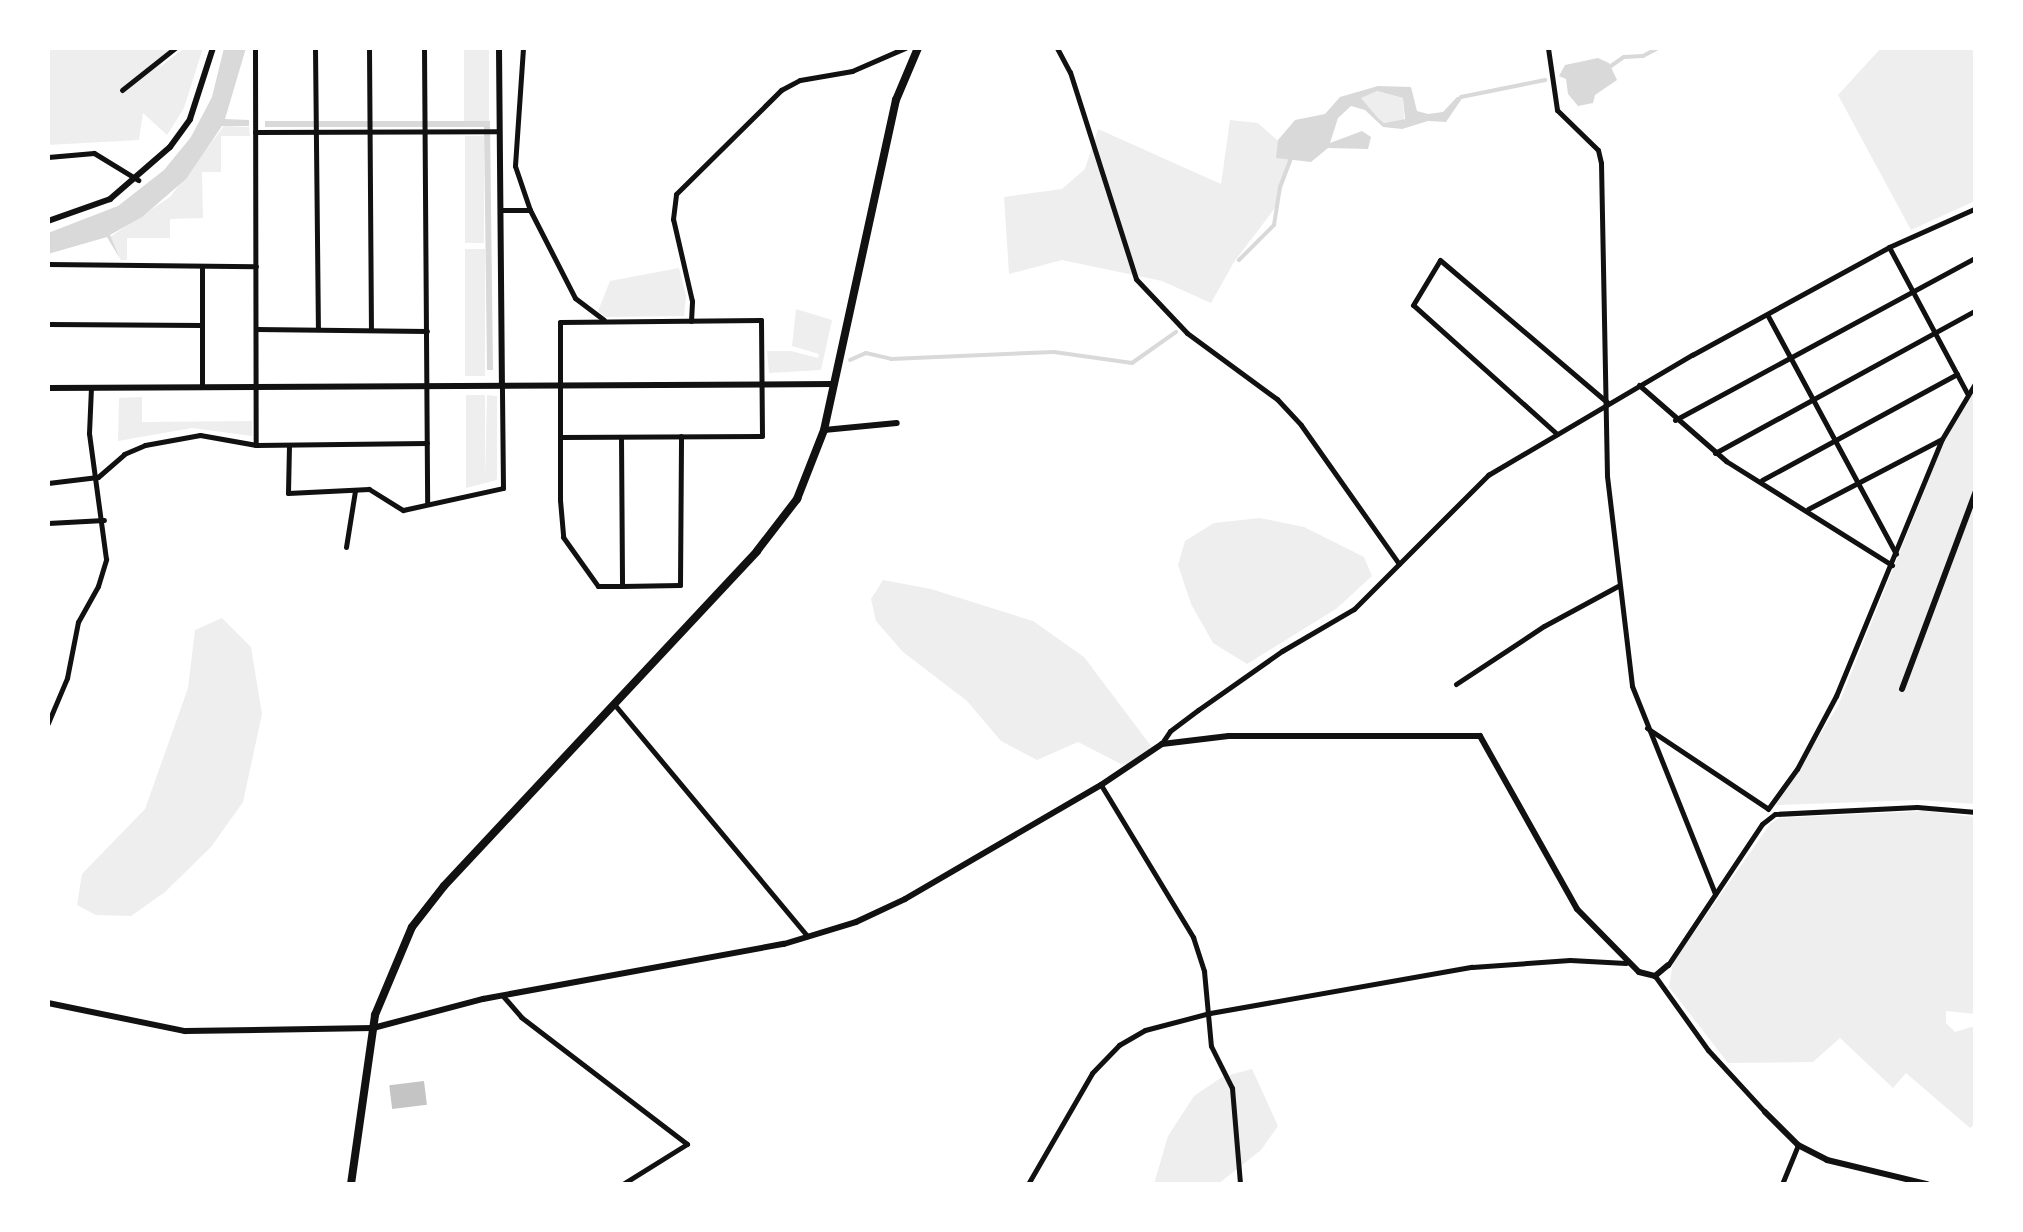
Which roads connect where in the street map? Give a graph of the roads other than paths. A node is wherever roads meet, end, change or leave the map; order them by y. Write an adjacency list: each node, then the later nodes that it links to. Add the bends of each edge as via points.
1 (175, 48): 13 (street)
2 (213, 48): 20 (street, via 190,118)
3 (255, 48): 15 (street)
4 (315, 48): 16 (street)
5 (369, 48): 17 (street)
6 (424, 48): 18 (street)
7 (498, 48): 14 (street)
8 (522, 48): 23 (street, via 513,145)
9 (904, 48): 33 (street, via 782,90 676,194 673,219)
10 (918, 48): 48 (main road, via 896,100)
11 (1058, 48): 83 (street, via 1136,279 1188,332 1301,424)
12 (1548, 48): 57 (street, via 1557,110 1598,150 1601,163)
13 (122, 90)
14 (500, 131): 18 (street); 22 (street)
15 (255, 132): 16 (street); 29 (street)
16 (316, 132): 17 (street); 37 (street)
17 (370, 132): 18 (street); 39 (street)
18 (425, 132): 40 (street)
19 (48, 157): 20 (street, via 94,152)
20 (138, 180): 24 (street, via 110,199)
21 (1976, 208): 25 (street)
22 (501, 210): 23 (street); 46 (street)
23 (530, 210): 34 (street, via 575,298)
24 (48, 221)
25 (1888, 247): 30 (street); 32 (street)
26 (1976, 257): 30 (street)
27 (48, 264): 28 (street)
28 (202, 266): 29 (street); 36 (street)
29 (256, 266): 38 (street)
30 (1913, 290): 41 (street); 42 (street)
31 (1976, 310): 41 (street)
32 (1768, 316): 42 (street); 49 (street)
33 (692, 321): 34 (street); 44 (street, via 761,320)
34 (607, 322): 47 (street, via 560,322)
35 (48, 324): 36 (street)
36 (202, 325): 54 (street)
37 (318, 329): 38 (street); 39 (street)
38 (256, 330): 51 (street)
39 (371, 330): 40 (street)
40 (427, 330): 50 (street)
41 (1935, 332): 43 (street); 56 (street)
42 (1789, 357): 56 (street); 58 (street)
43 (1957, 374): 55 (street); 66 (street)
44 (762, 382): 47 (street); 48 (street); 63 (street, via 762,436)
45 (1976, 382): 55 (street)
46 (502, 384): 47 (street); 50 (street); 77 (street, via 503,488)
47 (560, 384): 64 (street)
48 (833, 384): 60 (main road)
49 (1639, 385): 57 (street); 58 (street)
50 (428, 386): 51 (street); 67 (street)
51 (256, 387): 54 (street); 68 (street)
52 (48, 388): 53 (street)
53 (91, 388): 54 (street); 71 (street, via 89,433)
54 (202, 388)
55 (1967, 393): 65 (street)
56 (1811, 399): 66 (street); 70 (street)
57 (1608, 403): 61 (street); 61 (street, via 1440,260 1413,305); 86 (street)
58 (1674, 420): 70 (street)
59 (897, 423): 60 (street)
60 (824, 430): 89 (main road, via 784,518)
61 (1557, 434): 83 (street, via 1488,475)
62 (621, 436): 63 (street); 64 (street); 85 (street)
63 (682, 436): 85 (street, via 680,585)
64 (561, 437): 85 (street, via 563,537 598,586)
65 (1942, 439): 74 (street); 82 (street)
66 (1834, 441): 72 (street); 74 (street)
67 (427, 444): 69 (street); 77 (street)
68 (256, 445): 69 (street); 71 (street, via 200,435 173,439 124,454)
69 (288, 445): 75 (street, via 288,494)
70 (1715, 453): 72 (street)
71 (98, 477): 73 (street); 79 (street)
72 (1762, 480): 78 (street)
73 (48, 483)
74 (1856, 483): 78 (street); 82 (street)
75 (355, 491): 77 (street, via 370,490 403,510); 81 (street)
76 (1976, 492): 88 (street)
77 (427, 504)
78 (1807, 510): 84 (street)
79 (104, 520): 80 (street); 90 (street, via 104,572 78,622 67,678)
80 (48, 523)
81 (346, 547)
82 (1896, 554): 84 (street)
83 (1399, 564): 92 (street, via 1354,608 1240,680)
84 (1892, 565): 94 (street, via 1836,696)
85 (622, 586)
86 (1618, 586): 87 (street); 91 (street, via 1632,686)
87 (1456, 684)
88 (1902, 690)
89 (614, 704): 98 (street); 105 (main road, via 420,916 394,962)
90 (48, 723)
91 (1645, 727): 94 (street); 97 (street)
92 (1162, 744): 93 (street); 99 (street, via 1229,736 1480,736 1578,909)
93 (1101, 785): 98 (street, via 905,899); 104 (street, via 1193,937)
94 (1768, 809): 96 (street)
95 (1976, 812): 96 (street, via 1918,807)
96 (1770, 817): 97 (street)
97 (1715, 894): 100 (street)
98 (808, 938): 102 (street)
99 (1626, 962): 101 (street); 104 (street, via 1472,967)
100 (1668, 965): 101 (street)
101 (1655, 976): 106 (street, via 1708,1050)
102 (502, 996): 105 (street); 109 (street, via 687,1144)
103 (48, 1003): 105 (street, via 184,1031)
104 (1210, 1013): 110 (street, via 1145,1030 1119,1046 1074,1100); 111 (street, via 1212,1046 1232,1088)
105 (374, 1028): 108 (main road)
106 (1765, 1112): 107 (street)
107 (1798, 1146): 112 (street); 113 (street, via 1843,1168)
108 (351, 1184)
109 (623, 1184)
110 (1028, 1184)
111 (1240, 1184)
112 (1782, 1184)
113 (1927, 1184)

